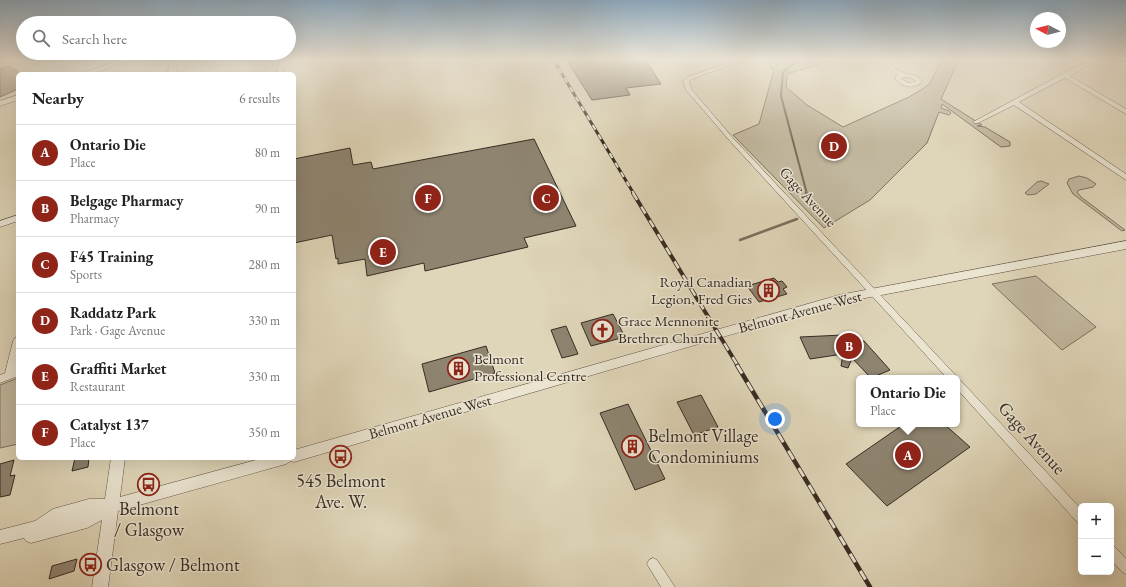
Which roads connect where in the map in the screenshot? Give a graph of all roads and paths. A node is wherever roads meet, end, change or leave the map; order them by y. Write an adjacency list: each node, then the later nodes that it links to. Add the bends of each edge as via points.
1 (688, 86): 13 (street, Gage Avenue, via 731,140)
2 (1043, 86): 5 (street)
3 (1083, 86): 7 (street)
4 (16, 98): 6 (street)
5 (1015, 102): 8 (street); 9 (street)
6 (0, 104)
7 (1126, 112)
8 (976, 122)
9 (1126, 178)
10 (16, 219): 11 (street)
11 (0, 224)
12 (1126, 245): 13 (street, Belmont Avenue West)
13 (875, 293): 16 (street, Gage Avenue); 18 (street, Belmont Avenue West, via 839,300)
14 (16, 349): 15 (street)
15 (9, 375)
16 (950, 375)
17 (960, 385): 22 (street, Gage Avenue)
18 (296, 455)
19 (118, 460): 21 (street)
20 (279, 460): 21 (street)
21 (112, 506): 23 (street, via 88,506 53,516 38,528); 24 (street, via 87,521); 28 (street)
22 (1078, 515)
23 (0, 537)
24 (0, 545)
25 (1114, 554): 27 (street)
26 (653, 564): 29 (street)
27 (1126, 568)
28 (100, 587)
29 (669, 587)

